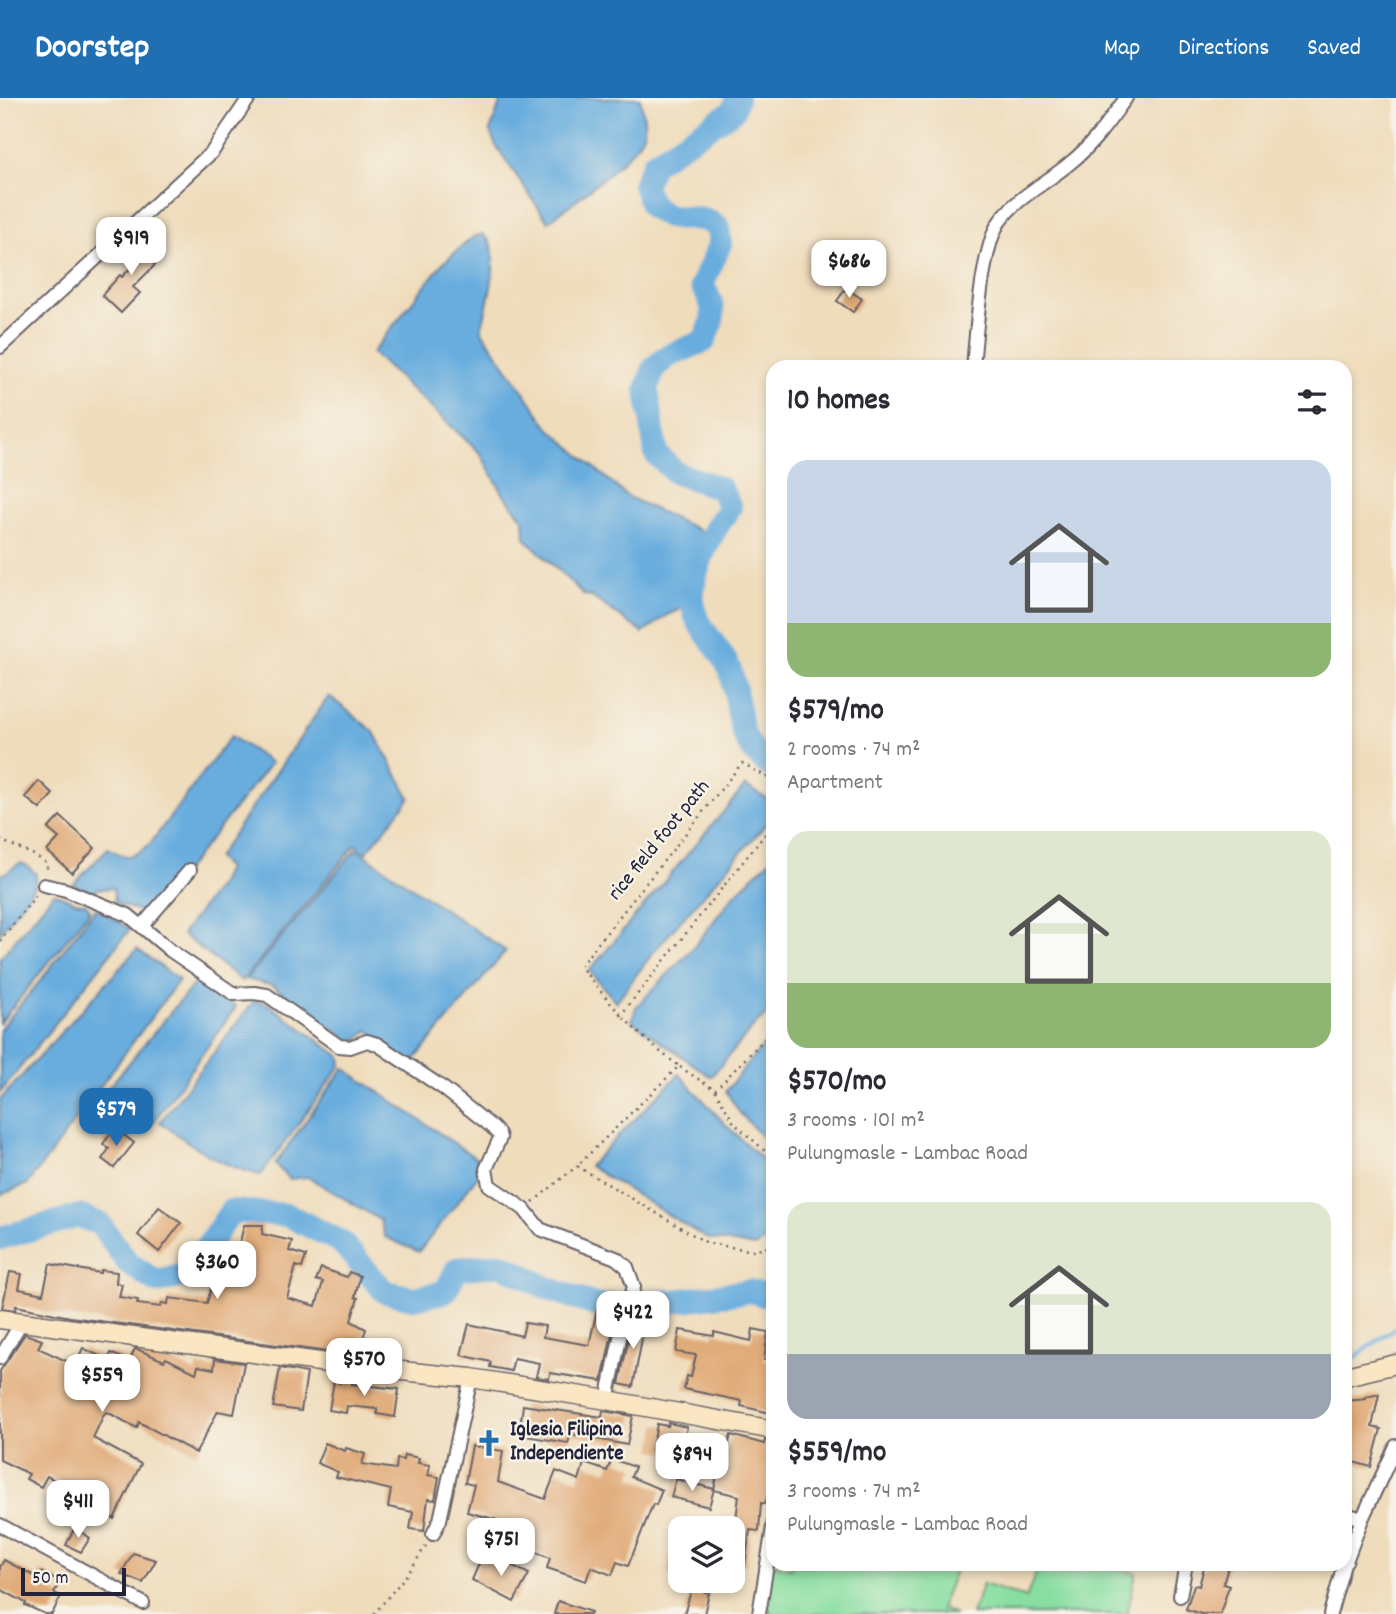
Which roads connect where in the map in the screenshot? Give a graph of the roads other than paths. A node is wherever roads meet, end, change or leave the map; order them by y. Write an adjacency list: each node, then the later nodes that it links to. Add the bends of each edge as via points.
1 (250, 98): 3 (street, via 212,152)
2 (1126, 98): 4 (street, via 1073,161 999,221 990,241)
3 (0, 346)
4 (973, 360)
5 (190, 870): 7 (street)
6 (44, 885): 7 (street, via 104,904)
7 (142, 926): 14 (street, via 234,994 267,995 339,1046 372,1041 443,1088 499,1134 488,1165 489,1185 524,1209 540,1229 627,1267 634,1287)
8 (0, 1319): 9 (street)
9 (21, 1324): 10 (street); 13 (street)
10 (0, 1358)
11 (1396, 1364): 12 (street)
12 (1352, 1375)
13 (471, 1378): 14 (street); 20 (street)
14 (607, 1400): 15 (street)
15 (766, 1429)
16 (1396, 1446): 18 (street)
17 (1352, 1516): 18 (street)
18 (1362, 1519): 21 (street)
19 (0, 1525): 26 (street)
20 (433, 1534)
21 (1352, 1545)
22 (766, 1571): 27 (street)
23 (1184, 1571): 25 (street)
24 (1343, 1571): 28 (street)
25 (1180, 1595)
26 (143, 1603)
27 (759, 1614)
28 (1330, 1614)

